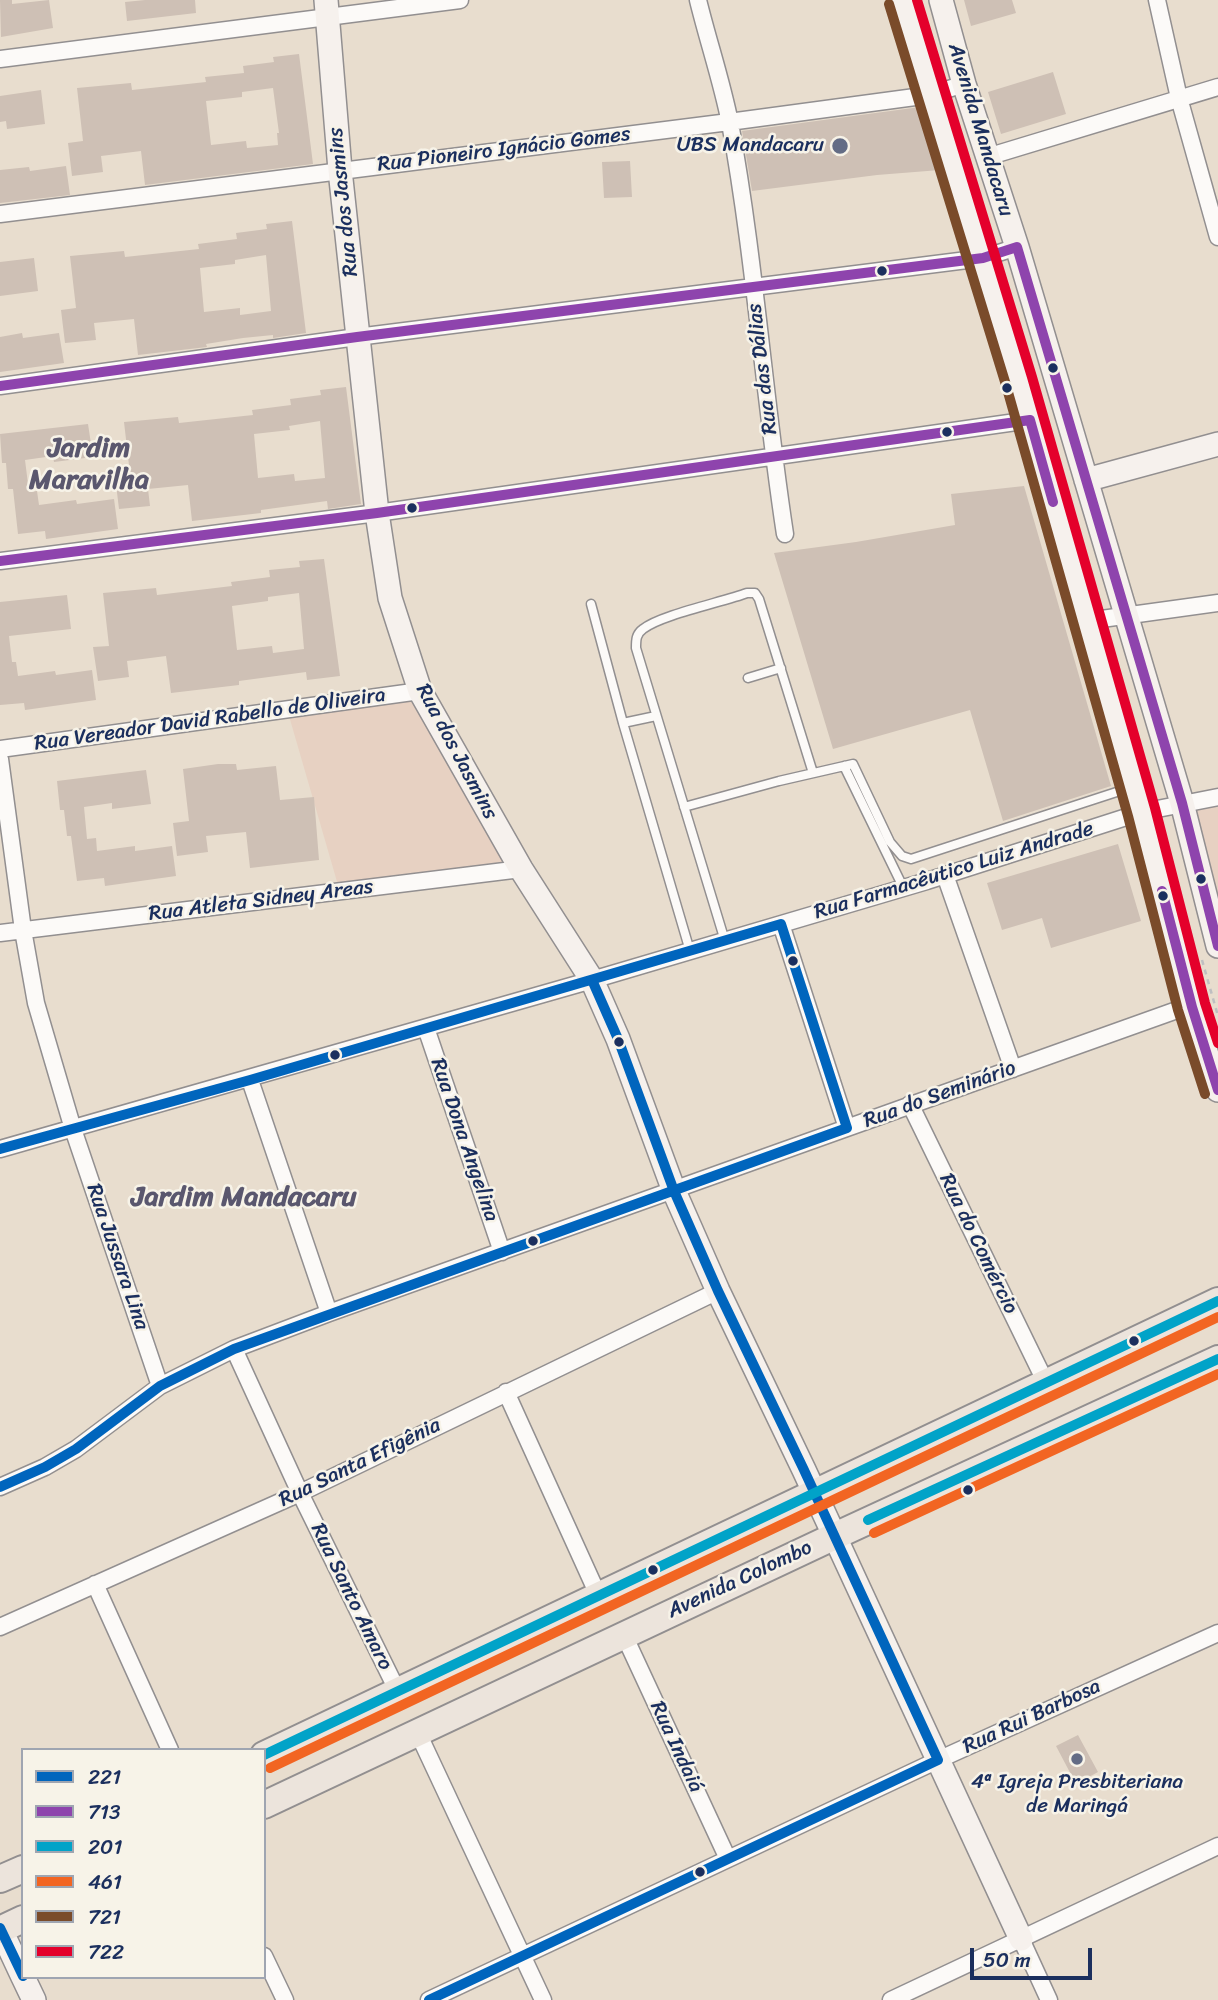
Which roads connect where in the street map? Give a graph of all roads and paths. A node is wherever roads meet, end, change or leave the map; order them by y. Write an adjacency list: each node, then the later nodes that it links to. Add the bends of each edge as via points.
1 (460, 0): 6 (street)
2 (698, 0): 12 (street, Rua das Dálias)
3 (902, 0): 10 (street, Avenida Mandacaru)
4 (941, 0): 8 (street, Avenida Mandacaru)
5 (1157, 0): 11 (street)
6 (326, 8): 7 (street); 14 (street, Rua dos Jasmins)
7 (0, 59)
8 (964, 84): 10 (street, Rua Pioneiro Ignácio Gomes); 13 (street, Avenida Mandacaru)
9 (1218, 87): 11 (street)
10 (930, 95): 12 (street, Rua Pioneiro Ignácio Gomes); 18 (street, Avenida Mandacaru)
11 (1180, 98): 13 (street); 16 (street)
12 (729, 122): 14 (street, Rua Pioneiro Ignácio Gomes); 19 (street, Rua das Dálias)
13 (988, 157): 17 (street, Avenida Mandacaru)
14 (340, 170): 15 (street, Rua Pioneiro Ignácio Gomes); 20 (street, Rua dos Jasmins)
15 (0, 214)
16 (1218, 237)
17 (1017, 247): 18 (street); 25 (street, Avenida Mandacaru)
18 (983, 258): 19 (street); 22 (street, Avenida Mandacaru)
19 (754, 287): 20 (street); 24 (street, Rua das Dálias)
20 (358, 337): 21 (street); 26 (street, Rua dos Jasmins)
21 (0, 386)
22 (1030, 421): 24 (street); 32 (street, Avenida Mandacaru)
23 (1218, 444): 25 (street)
24 (773, 456): 26 (street); 27 (street, Rua das Dálias)
25 (1086, 480): 31 (street, Avenida Mandacaru)
26 (377, 513): 28 (street); 35 (street, Rua dos Jasmins, via 390,598)
27 (785, 534)
28 (0, 561)
29 (1218, 603): 31 (street)
30 (591, 604): 37 (lane)
31 (1126, 615): 32 (street); 44 (street, Avenida Mandacaru)
32 (1087, 621): 42 (street, Avenida Mandacaru)
33 (781, 668): 34 (lane); 36 (lane, via 755,593 660,620 636,637); 41 (lane)
34 (748, 678)
35 (420, 691): 38 (street, Rua Vereador David Rabello de Oliveira); 47 (street, Rua dos Jasmins)
36 (656, 716): 37 (lane); 45 (lane)
37 (623, 723): 55 (lane)
38 (0, 749)
39 (0, 759): 51 (street, Rua Jussara Lina)
40 (844, 766): 41 (lane); 42 (lane, via 853,764 890,842 911,859); 49 (lane)
41 (813, 773): 45 (lane)
42 (1135, 786): 46 (street, Avenida Mandacaru)
43 (1218, 797): 44 (street, Rua Farmacêutico Luiz Andrade)
44 (1182, 803): 46 (street, Rua Farmacêutico Luiz Andrade); 54 (street, Avenida Mandacaru)
45 (684, 807): 53 (lane)
46 (1142, 812): 48 (street, Rua Farmacêutico Luiz Andrade); 57 (street, Avenida Mandacaru)
47 (521, 869): 51 (street, Rua Atleta Sidney Areas); 56 (street, Rua dos Jasmins)
48 (945, 875): 49 (street, Rua Farmacêutico Luiz Andrade); 60 (street)
49 (903, 887): 50 (street, Rua Farmacêutico Luiz Andrade)
50 (781, 924): 53 (street, Rua Farmacêutico Luiz Andrade); 64 (street)
51 (23, 930): 52 (street, Rua Atleta Sidney Areas); 65 (street, Rua Jussara Lina, via 36,1003)
52 (0, 933)
53 (725, 941): 55 (street, Rua Farmacêutico Luiz Andrade)
54 (1218, 946)
55 (690, 951): 56 (street, Rua Farmacêutico Luiz Andrade)
56 (592, 980): 59 (street, Rua Farmacêutico Luiz Andrade); 67 (street, Rua dos Jasmins)
57 (1202, 1001): 58 (path); 60 (street, Rua do Seminário); 62 (street, Avenida Mandacaru)
58 (1218, 1016)
59 (426, 1028): 61 (street, Rua Farmacêutico Luiz Andrade); 68 (street, Rua Dona Angelina)
60 (1013, 1069): 63 (street, Rua do Seminário)
61 (250, 1080): 65 (street, Rua Farmacêutico Luiz Andrade); 71 (street)
62 (1218, 1090)
63 (911, 1104): 64 (street, Rua do Seminário); 74 (street, Rua do Comércio)
64 (847, 1128): 67 (street, Rua do Seminário)
65 (73, 1129): 66 (street, Rua Farmacêutico Luiz Andrade); 75 (street, Rua Jussara Lina)
66 (0, 1149)
67 (674, 1191): 68 (street, Rua do Seminário); 69 (street, Rua dos Jasmins)
68 (502, 1252): 71 (street, Rua do Seminário)
69 (718, 1292): 76 (street, Rua Santa Efigênia); 79 (street, Rua dos Jasmins)
70 (1218, 1301): 74 (main road)
71 (329, 1313): 72 (street, Rua do Seminário)
72 (234, 1349): 75 (street, Rua do Seminário); 78 (street, Rua Santo Amaro)
73 (1218, 1359): 80 (main road, Avenida Colombo)
74 (1046, 1383): 79 (main road)
75 (160, 1385): 77 (street, Rua do Seminário, via 76,1449)
76 (506, 1392): 78 (street, Rua Santa Efigênia); 82 (street)
77 (0, 1487)
78 (300, 1493): 81 (street, Rua Santa Efigênia); 86 (street, Rua Santo Amaro)
79 (815, 1494): 80 (street, Rua dos Jasmins); 82 (main road)
80 (835, 1536): 85 (main road, Avenida Colombo); 91 (street, Rua dos Jasmins)
81 (95, 1584): 83 (street, Rua Santa Efigênia); 89 (street)
82 (599, 1597): 86 (main road)
83 (0, 1628)
84 (1218, 1633): 91 (street, Rua Rui Barbosa)
85 (624, 1636): 87 (main road, Avenida Colombo); 95 (street, Rua Indaiá)
86 (398, 1692): 88 (main road)
87 (418, 1733): 92 (main road, Avenida Colombo); 101 (street)
88 (291, 1742): 90 (main road); 92 (main road)
89 (169, 1748)
90 (266, 1754)
91 (938, 1760): 95 (street, Rua Rui Barbosa); 100 (street, Rua dos Jasmins)
92 (311, 1783): 93 (main road, Avenida Colombo)
93 (266, 1804)
94 (1218, 1846): 100 (street)
95 (728, 1859): 101 (street, Rua Rui Barbosa)
96 (21, 1870): 97 (main road)
97 (0, 1880)
98 (21, 1920): 99 (main road)
99 (0, 1929): 103 (street)
100 (1021, 1939): 109 (street); 110 (street)
101 (522, 1955): 107 (street, Rua Rui Barbosa); 108 (street)
102 (266, 1960): 106 (street)
103 (21, 1973)
104 (24, 1979): 105 (street)
105 (34, 2000)
106 (285, 2000)
107 (429, 2000)
108 (543, 2000)
109 (891, 2000)
110 (1049, 2000)

